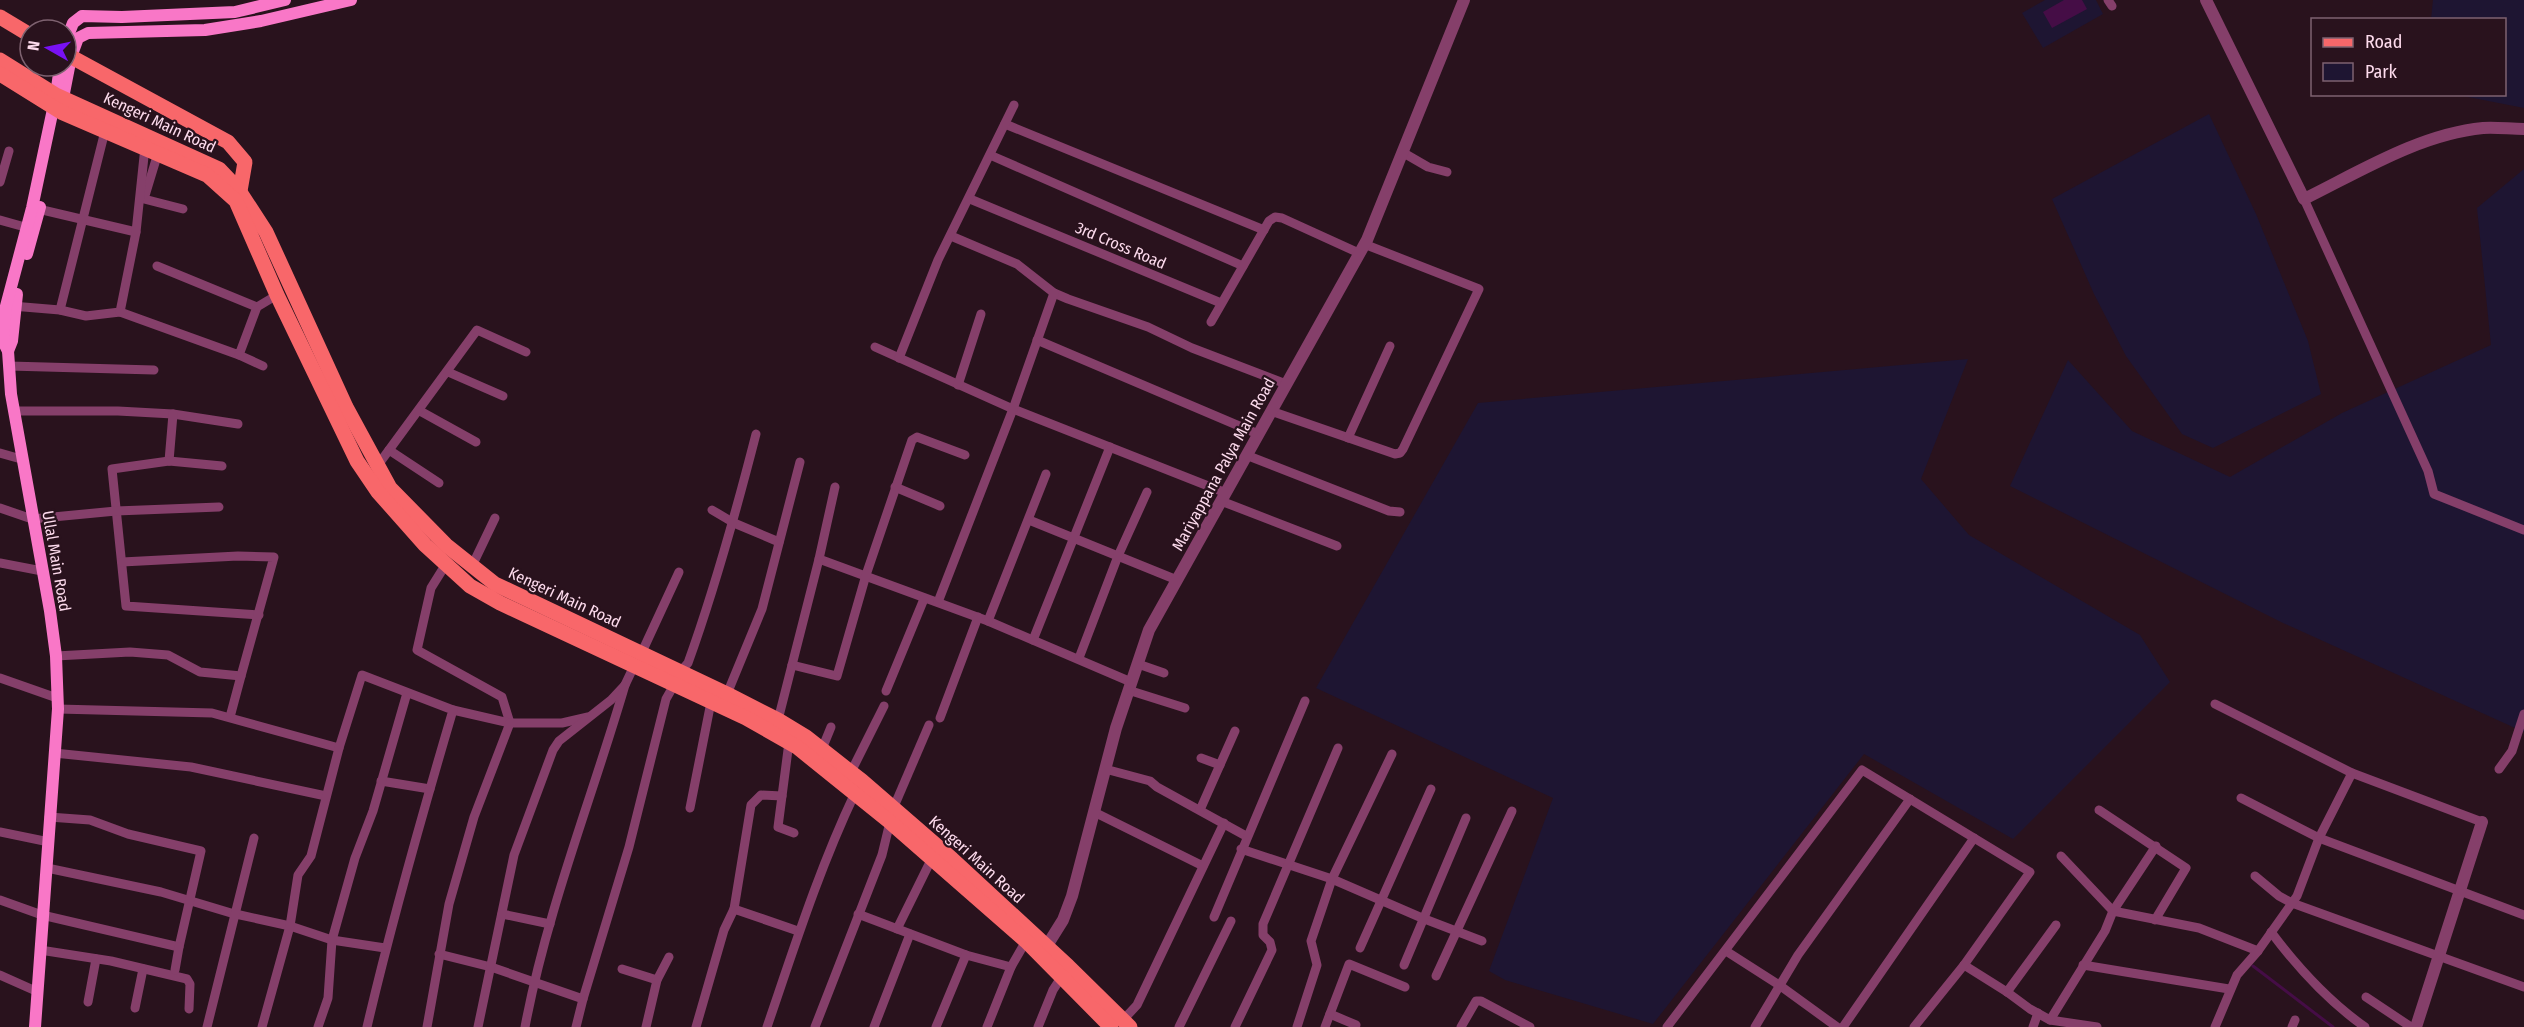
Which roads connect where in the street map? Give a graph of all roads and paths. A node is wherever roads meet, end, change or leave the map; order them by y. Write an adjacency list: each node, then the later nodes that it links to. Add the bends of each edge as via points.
1 (285, 0): 5 (main road, via 235,12)
2 (351, 0): 9 (main road, via 226,27)
3 (1464, 0): 22 (street, Mariyappana Palya Main Road)
4 (2206, 0): 28 (street)
5 (140, 16): 7 (main road); 9 (main road)
6 (0, 17): 8 (main road)
7 (78, 19)
8 (18, 28)
9 (140, 32): 10 (main road, via 88,33)
10 (78, 38)
11 (0, 60): 15 (main road, Kengeri Main Road)
12 (78, 65): 26 (main road, via 171,109 228,142 245,162)
13 (0, 74): 15 (main road, Kengeri Main Road)
14 (63, 78): 15 (main road, Ullal Main Road)
15 (58, 103): 19 (main road, Kengeri Main Road); 26 (main road, Kengeri Main Road, via 219,169); 29 (main road, Ullal Main Road)
16 (1014, 105): 17 (street)
17 (1005, 123): 23 (street); 34 (street)
18 (2524, 129): 28 (street, via 2482,128 2450,134 2406,150)
19 (105, 131): 20 (main road, Kengeri Main Road); 32 (street)
20 (152, 150): 26 (main road, Kengeri Main Road, via 207,175); 30 (street, via 144,199); 35 (street)
21 (9, 151): 25 (street)
22 (1402, 152): 24 (street, via 1428,167); 37 (street, Mariyappana Palya Main Road)
23 (990, 155): 27 (street); 39 (street)
24 (1447, 172)
25 (0, 182)
26 (236, 194): 41 (main road, Kengeri Main Road); 81 (main road, Kengeri Main Road, via 266,232 341,396)
27 (970, 198): 36 (street); 42 (street, 3rd Cross Road)
28 (2304, 199): 99 (street, via 2428,471 2434,494)
29 (35, 208): 32 (street); 33 (main road, Ullal Main Road)
30 (183, 209)
31 (0, 219): 33 (street)
32 (84, 219): 35 (street); 45 (street)
33 (31, 228): 43 (main road, Ullal Main Road)
34 (1264, 230): 37 (street, via 1275,217 1282,218); 39 (street)
35 (136, 232): 46 (street)
36 (951, 236): 40 (street, via 1017,264); 55 (street)
37 (1362, 249): 60 (street, Mariyappana Palya Main Road); 71 (street, via 1479,289 1400,453)
38 (157, 266): 44 (street)
39 (1243, 266): 42 (street)
40 (1054, 293): 49 (street); 60 (street)
41 (277, 295): 44 (street); 107 (main road, Kengeri Main Road, via 357,461 378,492)
42 (1221, 303): 48 (street)
43 (10, 306): 45 (street); 54 (main road, Ullal Main Road, via 12,341)
44 (257, 307): 53 (street)
45 (60, 310): 46 (street, via 86,316)
46 (120, 312): 53 (street)
47 (981, 314): 59 (street)
48 (1211, 322)
49 (1037, 340): 63 (street); 70 (street)
50 (1390, 346): 71 (street)
51 (875, 347): 55 (street)
52 (526, 352): 58 (street, via 477,330)
53 (239, 355): 56 (street)
54 (6, 357): 57 (street); 61 (main road, Ullal Main Road)
55 (899, 358): 59 (street)
56 (263, 366)
57 (154, 370)
58 (448, 372): 62 (street); 65 (street)
59 (958, 384): 63 (street)
60 (1286, 384): 66 (street, Mariyappana Palya Main Road)
61 (5, 395): 64 (main road, Ullal Main Road)
62 (503, 396)
63 (1013, 409): 73 (street); 114 (street)
64 (14, 411): 67 (street); 78 (main road, Ullal Main Road)
65 (420, 411): 72 (street); 74 (street)
66 (1271, 411): 70 (street, Mariyappana Palya Main Road); 71 (street)
67 (173, 414): 68 (street); 79 (street)
68 (238, 424)
69 (756, 434): 98 (street)
70 (1258, 434): 77 (street, Mariyappana Palya Main Road)
71 (1348, 438)
72 (476, 442)
73 (1110, 447): 88 (street); 100 (street)
74 (389, 450): 81 (street); 84 (street)
75 (0, 453): 78 (street)
76 (965, 455): 86 (street, via 917,437 912,440)
77 (1246, 455): 88 (street, Mariyappana Palya Main Road); 94 (street, via 1389,511)
78 (21, 459): 96 (main road, Ullal Main Road)
79 (169, 461): 82 (street); 93 (street, via 112,469)
80 (800, 462): 101 (street)
81 (378, 465): 108 (main road, Kengeri Main Road, via 390,488)
82 (222, 466)
83 (1046, 474): 97 (street)
84 (439, 483)
85 (835, 487): 104 (street)
86 (895, 487): 89 (street); 111 (street)
87 (1147, 492): 103 (street)
88 (1224, 497): 102 (street); 112 (street, Mariyappana Palya Main Road)
89 (940, 506)
90 (219, 507): 93 (street)
91 (0, 508): 96 (street)
92 (712, 510): 98 (street)
93 (116, 511): 96 (street); 105 (street)
94 (1401, 512)
95 (495, 518): 108 (street)
96 (32, 519): 109 (main road, Ullal Main Road)
97 (1029, 520): 100 (street); 116 (street)
98 (734, 523): 101 (street); 126 (street, via 688,663)
99 (2524, 530)
100 (1074, 538): 103 (street); 117 (street)
101 (779, 542): 131 (street, via 762,609)
102 (1337, 546)
103 (1118, 556): 112 (street); 119 (street)
104 (819, 559): 111 (street); 122 (street)
105 (122, 562): 115 (street, via 126,606); 115 (street, via 274,557)
106 (0, 563): 109 (street)
107 (446, 564): 120 (main road, Kengeri Main Road, via 470,586 490,597); 144 (street, via 431,588 417,650 502,697)
108 (472, 566): 120 (main road, Kengeri Main Road, via 495,584)
109 (42, 571): 118 (main road, Ullal Main Road)
110 (679, 572): 120 (street)
111 (866, 575): 113 (street); 122 (street, via 837,676)
112 (1177, 580): 121 (street, Mariyappana Palya Main Road, via 1149,630)
113 (924, 599): 114 (street); 129 (street)
114 (938, 602): 116 (street)
115 (259, 615): 124 (street)
116 (983, 619): 117 (street); 142 (street)
117 (1033, 640): 119 (street)
118 (56, 656): 124 (street, via 130,652 168,655 200,672); 134 (main road, Ullal Main Road)
119 (1079, 658): 128 (street)
120 (638, 659): 126 (main road, Kengeri Main Road); 127 (street)
121 (1138, 664): 123 (street); 128 (street, Mariyappana Palya Main Road)
122 (792, 665): 143 (street)
123 (1164, 673)
124 (241, 676): 140 (street)
125 (0, 678): 134 (street)
126 (677, 678): 131 (main road, Kengeri Main Road); 133 (main road, Kengeri Main Road); 253 (street, via 666,699 629,847)
127 (625, 684): 141 (street); 210 (street)
128 (1130, 686): 137 (street); 156 (street, Mariyappana Palya Main Road)
129 (886, 691)
130 (407, 693): 138 (street); 149 (street, via 362,675); 160 (street)
131 (727, 694): 143 (main road, Kengeri Main Road)
132 (1305, 701): 180 (street)
133 (711, 702): 148 (main road, Kengeri Main Road); 168 (street)
134 (58, 704): 140 (street); 152 (main road, Ullal Main Road)
135 (2215, 704): 159 (street)
136 (884, 706): 158 (street)
137 (1185, 708)
138 (453, 710): 144 (street); 161 (street)
139 (2524, 714): 157 (street, via 2512,751)
140 (230, 717): 149 (street)
141 (588, 717): 144 (street, via 562,723); 202 (street, via 553,750 514,855)
142 (940, 718)
143 (778, 720): 151 (main road, Kengeri Main Road)
144 (510, 723): 228 (street, via 474,817)
145 (929, 725): 173 (street)
146 (831, 727): 151 (street)
147 (1235, 731): 155 (street)
148 (789, 742): 163 (main road, Kengeri Main Road); 165 (street)
149 (339, 748): 164 (street)
150 (1338, 748): 189 (street)
151 (822, 749): 158 (main road, Kengeri Main Road)
152 (54, 753): 164 (street, via 191,767); 174 (main road, Ullal Main Road)
153 (1392, 754): 193 (street)
154 (1200, 758): 155 (street)
155 (1220, 765): 169 (street)
156 (1105, 769): 169 (street, via 1150,781); 172 (street, Mariyappana Palya Main Road)
157 (2499, 769)
158 (851, 772): 173 (main road, Kengeri Main Road)
159 (2352, 773): 176 (street); 183 (street)
160 (381, 781): 161 (street); 218 (street)
161 (430, 789): 222 (street)
162 (1431, 789): 196 (street)
163 (855, 793): 173 (main road, Kengeri Main Road); 215 (street)
164 (326, 796): 212 (street, via 310,856 298,875)
165 (782, 796): 179 (street, via 778,827); 199 (street, via 761,795 751,806)
166 (2241, 798): 183 (street)
167 (1910, 799): 182 (street); 226 (street, via 1862,770); 246 (street)
168 (690, 808)
169 (1200, 810): 177 (street)
170 (2099, 810): 185 (street)
171 (1512, 811): 214 (street)
172 (1094, 812): 190 (street); 225 (street, Mariyappana Palya Main Road, via 1072,896)
173 (891, 815): 188 (main road, Kengeri Main Road); 203 (street, via 882,855); 225 (main road, Kengeri Main Road)
174 (49, 817): 184 (main road, Ullal Main Road); 197 (street, via 90,820 128,834 201,851)
175 (1466, 818): 207 (street)
176 (2482, 822): 194 (street)
177 (1224, 823): 180 (street); 190 (street)
178 (0, 832): 184 (street)
179 (794, 832)
180 (1246, 836): 186 (street)
181 (254, 837): 201 (street)
182 (1974, 838): 234 (street, via 2030,872); 289 (street)
183 (2319, 838): 194 (street); 198 (street)
184 (49, 842): 191 (main road, Ullal Main Road)
185 (2156, 846): 200 (street); 208 (street, via 2186,868)
186 (1241, 849): 189 (street); 206 (street)
187 (2061, 856): 200 (street)
188 (932, 858): 213 (street); 219 (main road, Kengeri Main Road)
189 (1287, 865): 193 (street); 281 (street, via 1263,924 1263,935 1270,942 1270,957)
190 (1203, 866): 260 (street, via 1137,1005)
191 (47, 868): 197 (street); 204 (main road, Ullal Main Road)
192 (2255, 876): 198 (street)
193 (1332, 879): 196 (street); 282 (street, via 1311,941 1317,965)
194 (2460, 891): 205 (street); 231 (street)
195 (0, 900): 204 (street)
196 (1382, 900): 207 (street); 223 (street)
197 (189, 901): 201 (street); 221 (street)
198 (2292, 903): 216 (street); 231 (street)
199 (734, 909): 215 (street); 273 (street, via 724,930)
200 (2113, 911): 208 (street); 235 (street)
201 (236, 914): 212 (street); 264 (street)
202 (502, 914): 210 (street); 236 (street)
203 (858, 914): 213 (street); 275 (street)
204 (42, 915): 221 (street); 224 (main road, Ullal Main Road)
205 (2524, 915)
206 (1214, 917)
207 (1422, 918): 214 (street); 233 (street)
208 (2155, 920): 227 (street, via 2199,928)
209 (1231, 921): 280 (street)
210 (550, 924): 245 (street)
211 (2056, 925): 251 (street)
212 (290, 926): 218 (street); 265 (street)
213 (897, 929): 217 (street)
214 (1456, 930): 220 (street); 243 (street)
215 (798, 931): 274 (street)
216 (2271, 932): 227 (street); 262 (street, via 2323,993)
217 (910, 934): 229 (street); 276 (street)
218 (332, 940): 222 (street); 266 (street, via 328,998)
219 (1026, 941): 225 (main road, Kengeri Main Road); 237 (street)
220 (1482, 941)
221 (179, 947): 240 (street)
222 (385, 948): 267 (street)
223 (1360, 948)
224 (40, 950): 232 (street); 250 (main road, Ullal Main Road)
225 (1044, 951): 241 (main road, Kengeri Main Road)
226 (1726, 951): 246 (street); 286 (street)
227 (2258, 951): 249 (street)
228 (439, 954): 236 (street); 268 (street)
229 (966, 955): 237 (street); 277 (street)
230 (669, 957): 244 (street)
231 (2439, 957): 248 (street); 295 (street)
232 (96, 959): 238 (street); 254 (street)
233 (1404, 965)
234 (1964, 965): 251 (street); 290 (street)
235 (2083, 965): 249 (street); 259 (street)
236 (491, 967): 245 (street); 269 (street)
237 (1011, 967): 278 (street)
238 (143, 969): 255 (street); 256 (street, via 189,980)
239 (622, 969): 244 (street)
240 (175, 970)
241 (1065, 971): 260 (main road, Kengeri Main Road); 279 (street)
242 (0, 975): 250 (street)
243 (1436, 976)
244 (657, 980): 272 (street)
245 (533, 981): 253 (street); 270 (street)
246 (1779, 985): 287 (street); 288 (street)
247 (1405, 987): 258 (street, via 1349,964)
248 (2524, 987)
249 (2229, 989): 293 (street)
250 (38, 992): 263 (main road, Ullal Main Road)
251 (2007, 992): 257 (street)
252 (2366, 997): 294 (street)
253 (583, 999): 271 (street)
254 (88, 1002)
255 (135, 1008)
256 (189, 1009)
257 (2038, 1013): 259 (street); 291 (street)
258 (1330, 1014): 261 (street); 283 (street)
259 (2050, 1020): 292 (street)
260 (1121, 1025)
261 (1356, 1025)
262 (2362, 1026)
263 (35, 1027)
264 (207, 1027)
265 (262, 1027)
266 (318, 1027)
267 (367, 1027)
268 (427, 1027)
269 (478, 1027)
270 (525, 1027)
271 (576, 1027)
272 (646, 1027)
273 (696, 1027)
274 (767, 1027)
275 (815, 1027)
276 (874, 1027)
277 (936, 1027)
278 (987, 1027)
279 (1038, 1027)
280 (1179, 1027)
281 (1235, 1027)
282 (1297, 1027)
283 (1325, 1027)
284 (1461, 1027): 285 (street, via 1479,1000)
285 (1530, 1027)
286 (1667, 1027)
287 (1755, 1027)
288 (1837, 1027)
289 (1843, 1027)
290 (1914, 1027)
291 (2033, 1027)
292 (2097, 1027)
293 (2215, 1027)
294 (2411, 1027)
295 (2416, 1027)

